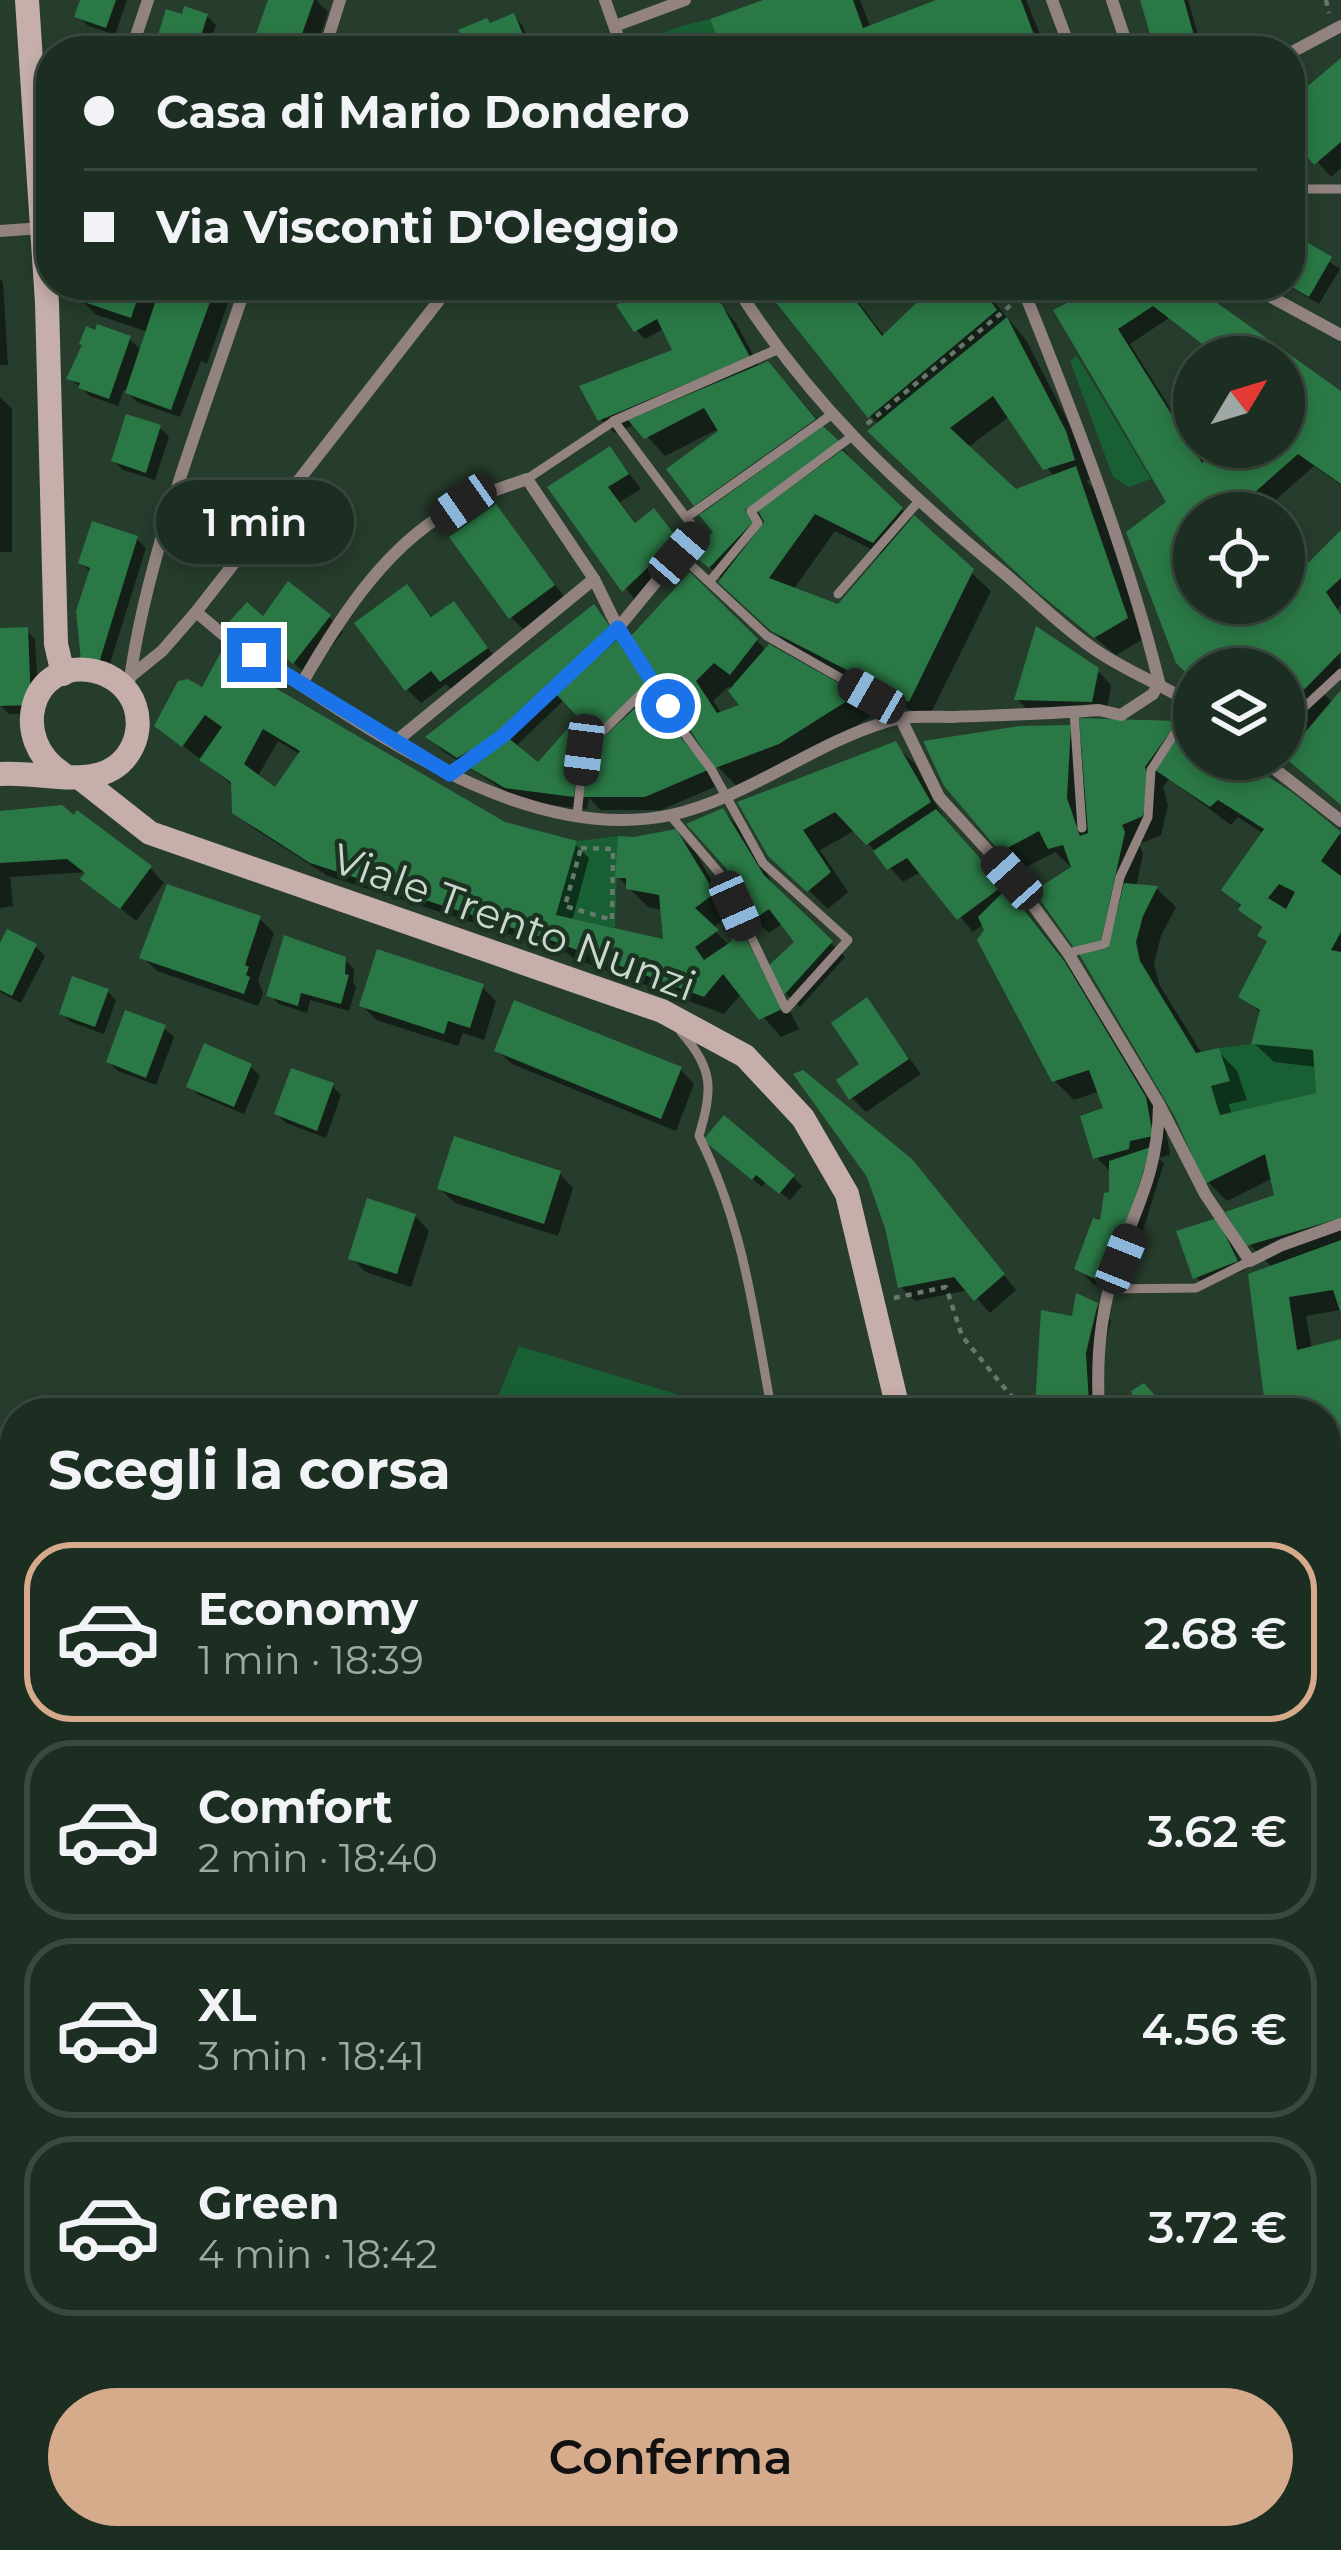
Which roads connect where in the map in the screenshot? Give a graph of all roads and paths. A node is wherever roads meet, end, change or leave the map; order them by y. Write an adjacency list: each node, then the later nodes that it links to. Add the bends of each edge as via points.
1 (27, 0): 16 (main road)
2 (148, 0): 10 (street)
3 (340, 0): 11 (street)
4 (605, 0): 8 (street)
5 (685, 0): 8 (street)
6 (1052, 0): 13 (street)
7 (1112, 0): 14 (street)
8 (615, 26): 12 (street)
9 (1341, 26): 15 (street)
10 (136, 36)
11 (329, 36)
12 (618, 36)
13 (1065, 36)
14 (1125, 36)
15 (1305, 45)
16 (36, 137)
17 (1305, 189): 18 (lane)
18 (1341, 189)
19 (36, 228): 20 (street)
20 (0, 231)
21 (50, 300): 46 (main road)
22 (241, 300): 49 (street, via 134,641)
23 (439, 300): 41 (street)
24 (744, 300): 29 (street)
25 (1018, 300): 32 (path)
26 (1027, 300): 48 (street, via 1086,448)
27 (1277, 300): 28 (street)
28 (1341, 335)
29 (776, 350): 30 (street); 31 (street)
30 (831, 415): 32 (street); 35 (lane)
31 (614, 421): 33 (lane); 35 (lane)
32 (851, 437): 34 (street); 39 (lane, via 751,511 758,523)
33 (527, 478): 38 (street); 50 (street, via 463,503 404,545 339,618)
34 (918, 502): 40 (lane); 48 (street, via 1098,652)
35 (686, 517): 36 (lane)
36 (697, 532): 37 (street)
37 (679, 554): 39 (lane); 42 (street)
38 (594, 579): 42 (street); 57 (street)
39 (710, 581): 54 (lane, via 767,636 872,696)
40 (838, 594)
41 (196, 612): 43 (street); 49 (street)
42 (618, 628): 47 (lane); 60 (lane)
43 (226, 637)
44 (254, 655): 50 (street)
45 (1341, 673): 52 (lane)
46 (63, 674): 49 (main road, via 98,672); 55 (main road, via 36,698)
47 (653, 682): 63 (lane); 64 (lane, via 584,750)
48 (1159, 682): 51 (street); 53 (street, via 1121,715)
49 (129, 684): 58 (main road, via 135,742)
50 (302, 685): 57 (street)
51 (1173, 692)
52 (1305, 706)
53 (1074, 712): 54 (street); 67 (lane)
54 (896, 719): 63 (street); 70 (street, via 939,797)
55 (31, 734): 59 (main road); 61 (main road, via 37,752)
56 (1173, 736): 70 (lane, via 1151,770 1148,817 1120,877 1105,944)
57 (395, 742): 60 (street)
58 (114, 770): 61 (main road); 68 (main road)
59 (2, 774): 61 (main road)
60 (450, 774): 64 (street)
61 (72, 776): 68 (main road, Viale Trento Nunzi)
62 (1289, 780): 66 (street)
63 (726, 795): 65 (street); 65 (lane, via 763,863 848,940 786,1010 721,875)
64 (577, 815): 65 (street)
65 (670, 815)
66 (1341, 821)
67 (1082, 828)
68 (150, 833): 71 (main road, Viale Trento Nunzi)
69 (612, 920): 69 (path, via 565,906 581,848 613,849)
70 (1068, 953): 72 (street)
71 (662, 1011): 76 (main road, Viale Trento Nunzi, via 746,1057 803,1118 847,1194); 77 (lane, via 693,1046 712,1091 699,1136 743,1252)
72 (1159, 1104): 74 (street); 75 (street, via 1155,1163)
73 (1341, 1224): 74 (street)
74 (1250, 1261): 75 (lane, via 1196,1288)
75 (1109, 1289): 80 (street, via 1097,1355)
76 (873, 1303): 78 (main road, Viale Trento Nunzi); 79 (path, via 946,1287 962,1336)
77 (769, 1398)
78 (896, 1398)
79 (1013, 1398)
80 (1099, 1398)

